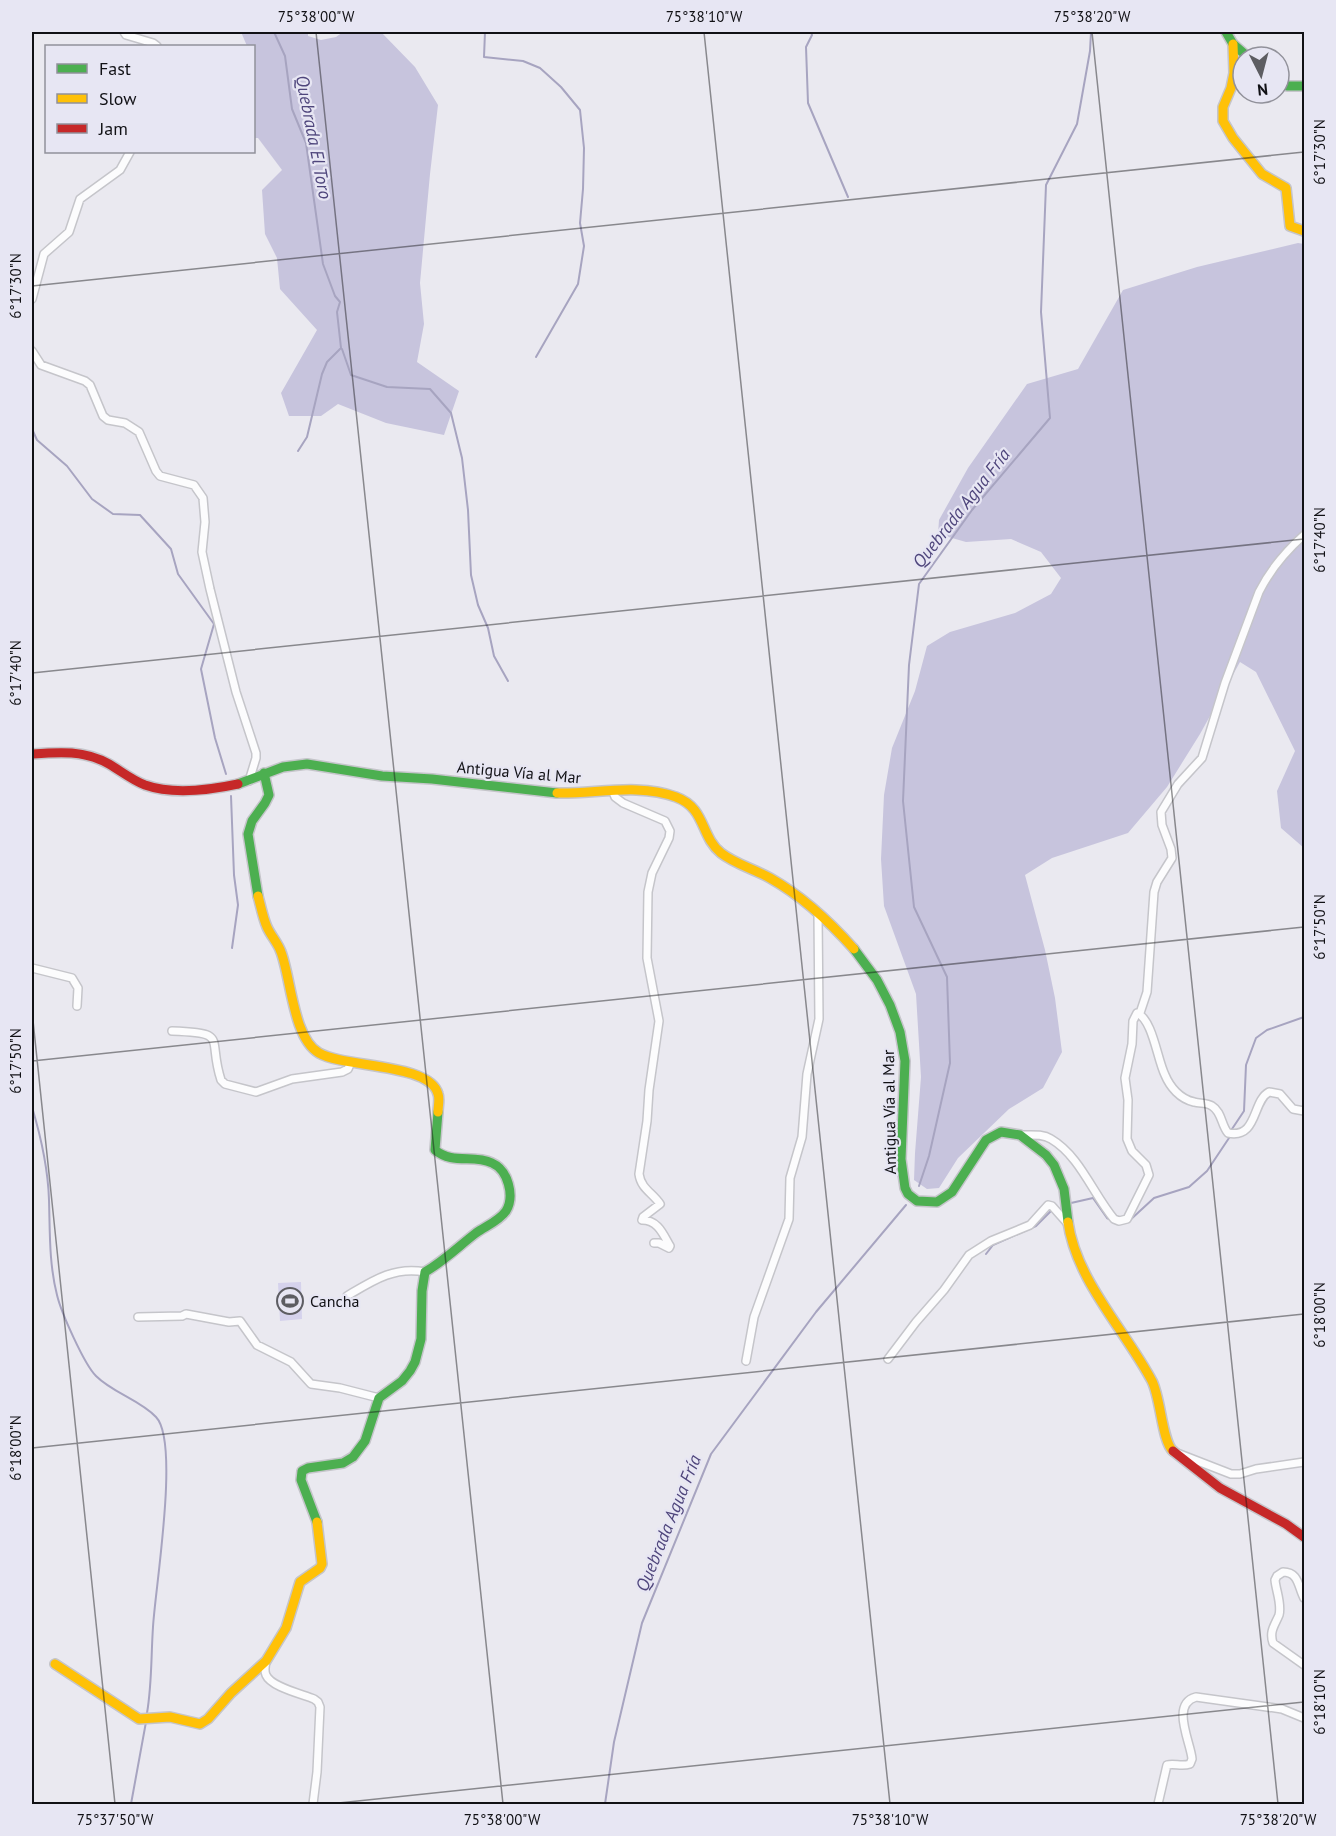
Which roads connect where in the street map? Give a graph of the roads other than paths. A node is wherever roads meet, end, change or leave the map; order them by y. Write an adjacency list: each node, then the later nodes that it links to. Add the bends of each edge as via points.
1 (124, 32): 4 (street)
2 (1226, 32): 3 (main road)
3 (1233, 44): 6 (main road, via 1234,73 1223,107 1223,122 1262,174 1286,188 1290,226)
4 (156, 45)
5 (129, 153): 7 (street, via 120,170 80,199 69,232 44,254)
6 (1305, 231)
7 (32, 299)
8 (32, 351): 12 (street, via 41,365 90,385 103,416 139,432 160,476 194,485 203,498 202,552 208,582 256,753)
9 (1305, 535): 17 (street, via 1291,546 1262,586 1202,758 1178,784 1161,812 1172,858 1154,892 1147,992)
10 (32, 754): 12 (main road, Antigua Vía al Mar, via 74,751 98,758 146,786 167,789)
11 (264, 773): 12 (main road, Antigua Vía al Mar); 13 (main road, Antigua Vía al Mar, via 306,763 380,776 531,791); 19 (main road, via 269,797 252,817 248,848 266,926 279,945 311,1048)
12 (249, 781)
13 (613, 792): 14 (main road, Antigua Vía al Mar, via 656,793 688,802 720,852 771,879); 23 (street, via 623,803 665,821 670,831 648,892 646,958 659,1021 639,1174 647,1192 660,1204 642,1220 660,1228 670,1246)
14 (818, 914): 21 (main road, Antigua Vía al Mar, via 859,952 900,1026 906,1061 903,1165 910,1198 931,1203 942,1201 959,1185 986,1140 1003,1132); 28 (street, via 819,1019 807,1074 802,1137 790,1178 789,1219 754,1317)
15 (32, 968): 16 (street, via 72,978 78,988)
16 (77, 1006)
17 (1140, 1013): 20 (street, via 1172,1087 1186,1100 1214,1107 1228,1133 1247,1128 1262,1096 1269,1092 1280,1094 1293,1109); 21 (street, via 1135,1014 1133,1021 1125,1078 1127,1139 1149,1175 1127,1219 1114,1219 1060,1146 1050,1138)
18 (172, 1031): 19 (street, via 207,1033 215,1043 221,1080 256,1092 292,1079 342,1072)
19 (351, 1062): 24 (main road, via 432,1082 439,1093 435,1150 452,1159 490,1162 506,1178 510,1201 505,1213)
20 (1305, 1111)
21 (1023, 1135): 22 (main road, via 1058,1169)
22 (1068, 1224): 27 (street, via 1048,1205 1030,1225 969,1255); 30 (main road, via 1075,1252 1152,1382 1166,1442)
23 (654, 1243)
24 (425, 1272): 25 (street, via 382,1275); 29 (main road, via 416,1364 395,1388)
25 (346, 1296)
26 (138, 1317): 29 (street, via 186,1314 240,1321 257,1345 291,1362 311,1383)
27 (888, 1359)
28 (746, 1361)
29 (379, 1398): 34 (main road, via 363,1448 356,1456 342,1464 309,1467 302,1472 301,1480 316,1516 322,1564 300,1582 286,1628)
30 (1172, 1451): 31 (street, via 1231,1474); 32 (main road, via 1216,1484)
31 (1305, 1462)
32 (1305, 1537)
33 (1305, 1598): 36 (street, via 1296,1577 1283,1572 1277,1576 1280,1611 1271,1638)
34 (266, 1661): 35 (main road, via 200,1724 181,1718 139,1719); 38 (street, via 264,1672 274,1684 314,1699 320,1707)
35 (55, 1664)
36 (1305, 1665)
37 (1305, 1718): 39 (street, via 1282,1709 1192,1698 1186,1703 1183,1719 1190,1764 1167,1765)
38 (313, 1804)
39 (1158, 1804)

